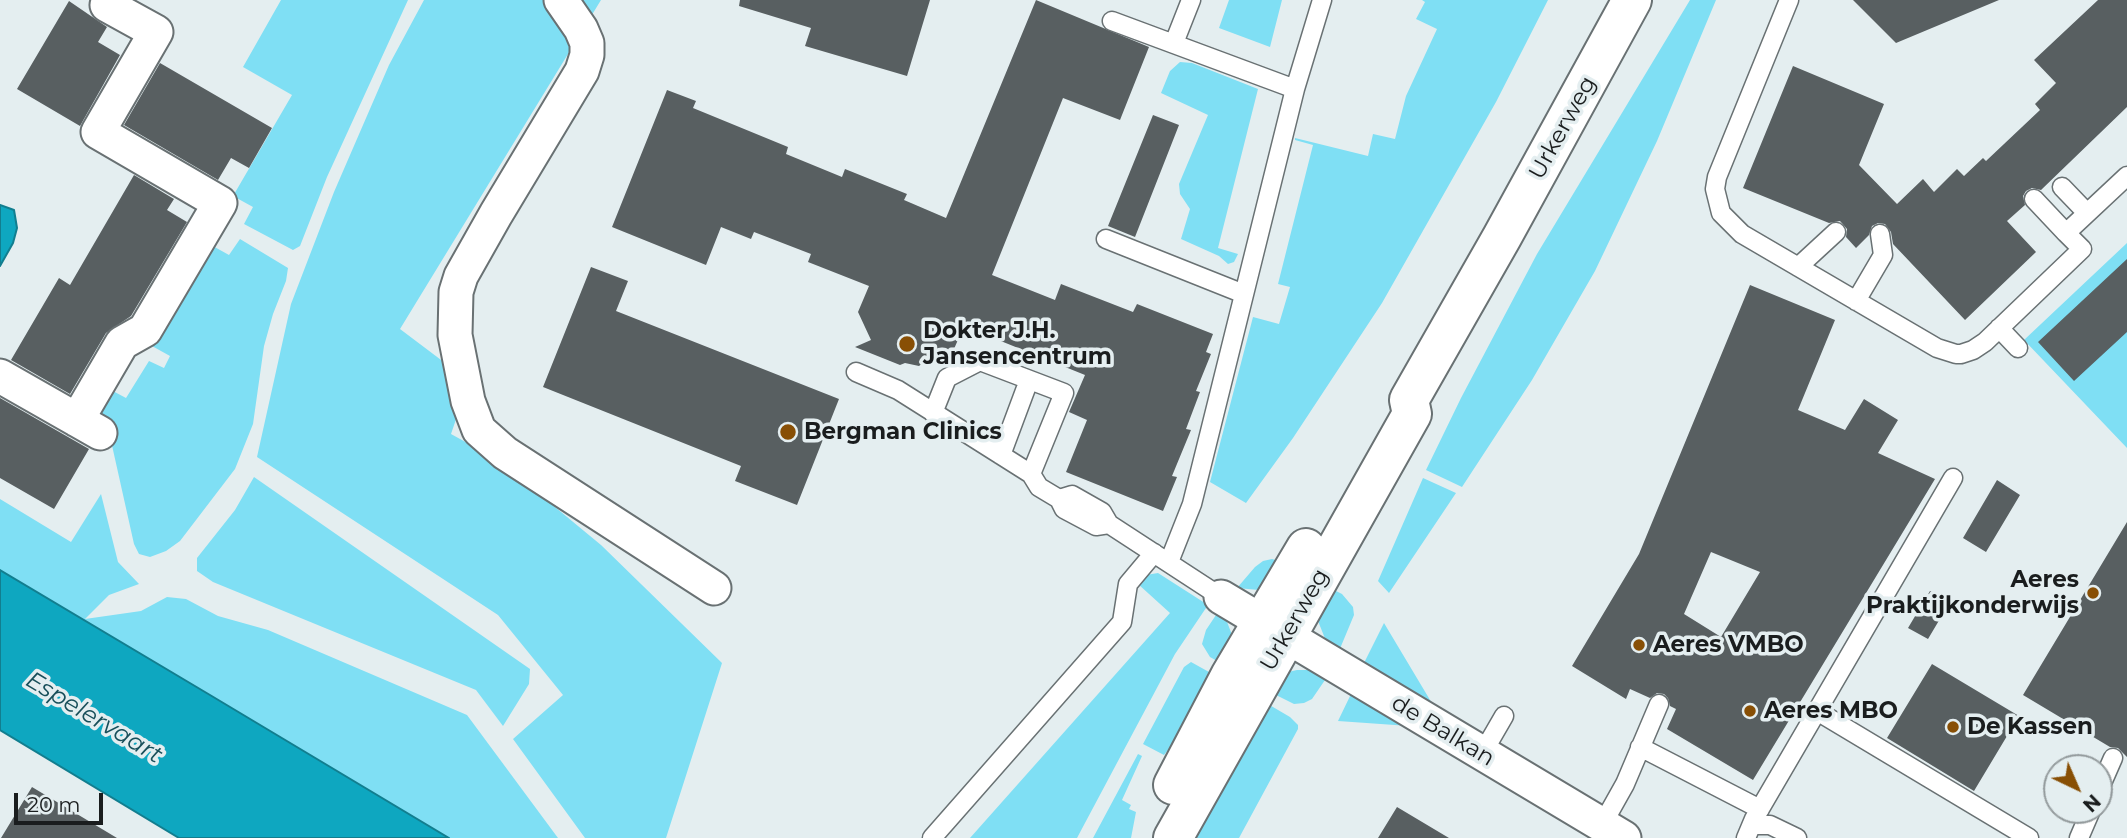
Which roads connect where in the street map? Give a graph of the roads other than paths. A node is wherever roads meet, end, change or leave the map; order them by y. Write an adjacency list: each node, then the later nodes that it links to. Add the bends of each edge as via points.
1 (561, 0): 31 (street, via 587,43 582,71 496,214 456,292 454,335 472,417 479,430 505,453)
2 (1191, 0): 8 (lane)
3 (1322, 0): 9 (lane)
4 (1632, 0): 33 (main road, Urkerweg, via 1409,400 1396,403 1328,509)
5 (1789, 0): 18 (lane, via 1721,163 1715,189 1721,213 1735,229)
6 (104, 2): 24 (street, via 156,32 98,132 220,203 145,330 122,343 88,426)
7 (1112, 21): 8 (lane)
8 (1174, 43): 9 (lane)
9 (1295, 89): 19 (lane)
10 (2127, 176): 13 (lane)
11 (2062, 187): 13 (lane)
12 (2034, 199): 15 (lane)
13 (2087, 213): 15 (lane)
14 (1836, 232): 18 (lane)
15 (2066, 233): 21 (lane, via 2082,249)
16 (1880, 234): 20 (lane, via 1883,255)
17 (1106, 239): 19 (lane)
18 (1798, 267): 20 (lane)
19 (1244, 294): 30 (lane, via 1192,504)
20 (1856, 301): 21 (lane, via 1937,348 1956,354 1978,347)
21 (1999, 328): 22 (lane)
22 (2018, 348)
23 (856, 372): 26 (lane, via 898,390)
24 (0, 376)
25 (1029, 380): 26 (lane, via 980,361 947,378); 27 (lane); 28 (lane, via 1064,393)
26 (933, 413): 27 (lane)
27 (1001, 455): 28 (lane)
28 (1031, 474): 30 (lane, Urkerweg, via 1039,487 1059,499 1072,495 1102,512 1108,524)
29 (1953, 478): 35 (lane)
30 (1161, 558): 32 (lane, Urkerweg); 42 (lane, via 1128,584 1122,622)
31 (714, 588)
32 (1221, 597): 33 (street, Urkerweg)
33 (1274, 630): 38 (street, de Balkan); 43 (main road, Urkerweg, via 1230,676); 44 (main road, Urkerweg)
34 (1659, 704): 37 (lane)
35 (1817, 711): 39 (lane); 46 (lane)
36 (1504, 716): 38 (lane)
37 (1640, 747): 39 (lane); 41 (lane, via 1625,784)
38 (1482, 754): 41 (street, de Balkan)
39 (1760, 809): 40 (lane)
40 (1749, 832): 45 (lane, via 1770,825)
41 (1617, 834)
42 (932, 838)
43 (1148, 838)
44 (1173, 838)
45 (1797, 838)
46 (2029, 838)

